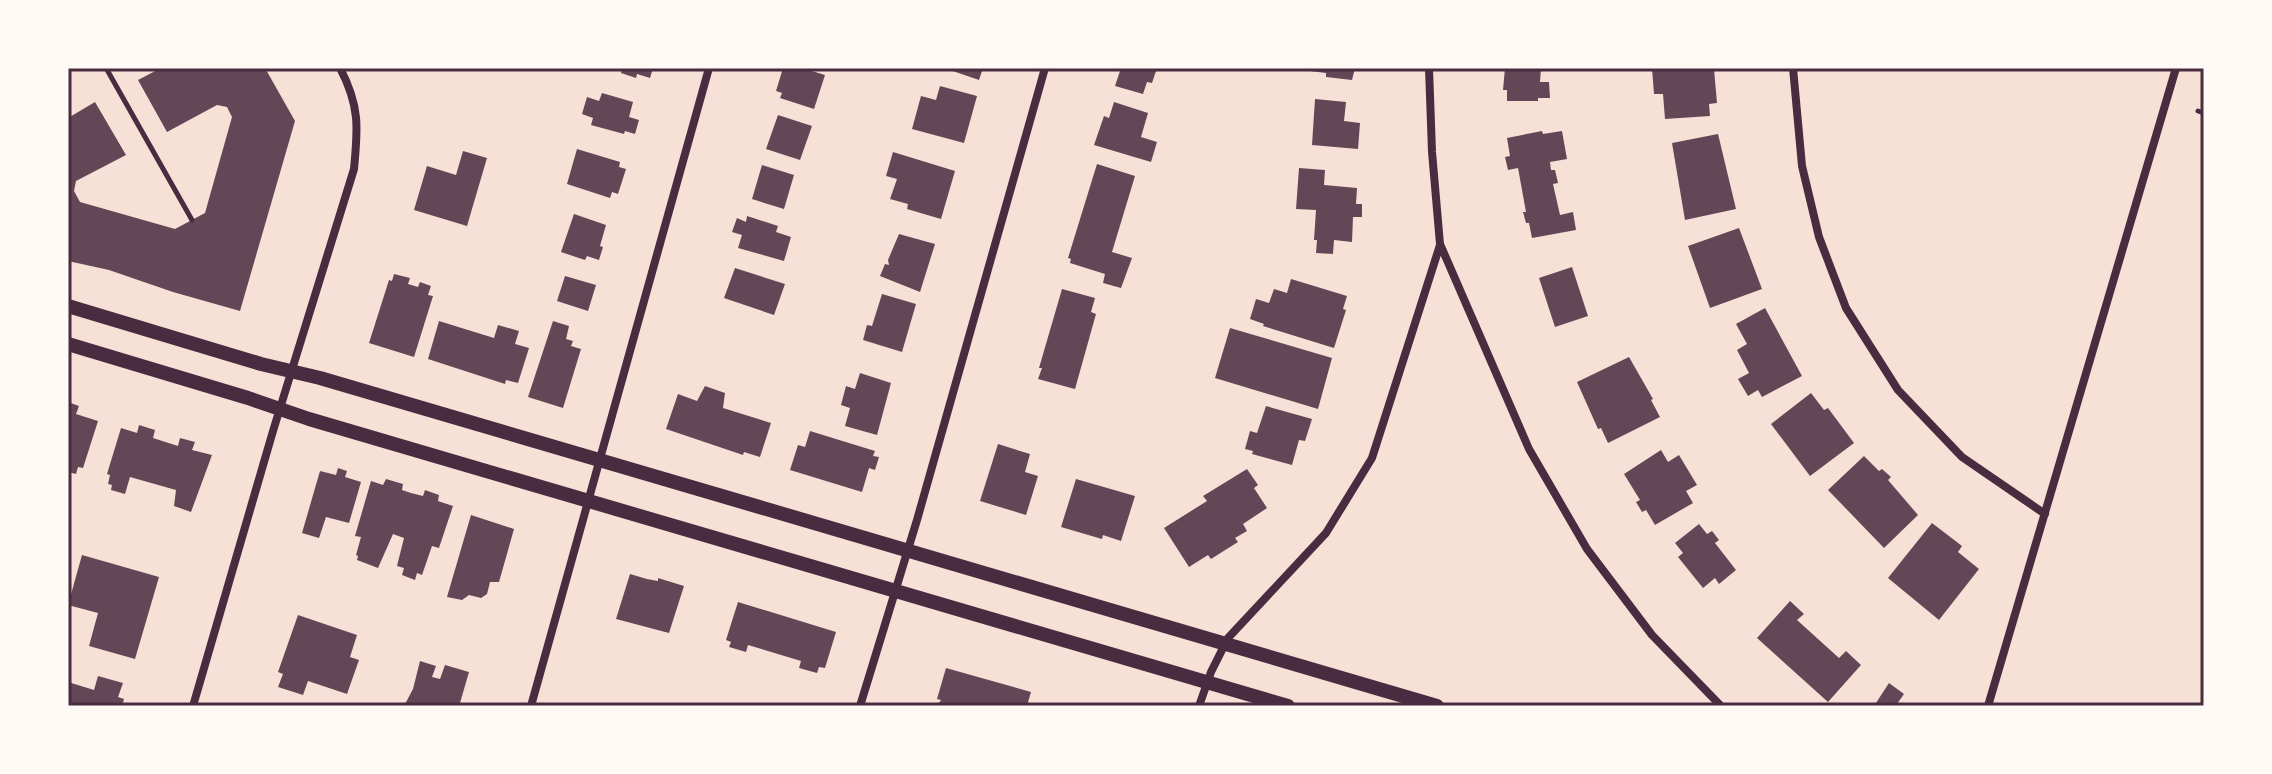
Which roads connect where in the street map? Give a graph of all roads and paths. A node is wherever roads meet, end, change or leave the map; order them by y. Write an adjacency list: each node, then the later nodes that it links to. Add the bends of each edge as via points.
1 (106, 68): 8 (path)
2 (340, 68): 12 (street, via 359,125 354,169)
3 (709, 68): 14 (street)
4 (1045, 68): 17 (street)
5 (1429, 68): 9 (street)
6 (1793, 68): 16 (street, via 1802,166 1819,237 1846,308 1898,390 1962,457)
7 (2176, 68): 16 (street)
8 (192, 220)
9 (1440, 244): 19 (street, via 1372,458 1326,533); 27 (street, via 1529,449 1587,549 1652,635)
10 (68, 306): 12 (street)
11 (68, 344): 13 (street)
12 (291, 371): 13 (street); 14 (street)
13 (279, 409): 15 (street); 21 (street)
14 (600, 460): 15 (street); 17 (street)
15 (588, 501): 18 (street); 22 (street)
16 (2045, 514): 28 (street)
17 (907, 550): 18 (street); 19 (street)
18 (894, 590): 20 (street); 23 (street)
19 (1225, 644): 20 (street); 26 (street)
20 (1207, 682): 24 (street); 25 (street)
21 (193, 706)
22 (531, 706)
23 (860, 706)
24 (1199, 706)
25 (1288, 706)
26 (1437, 706)
27 (1721, 706)
28 (1988, 706)

